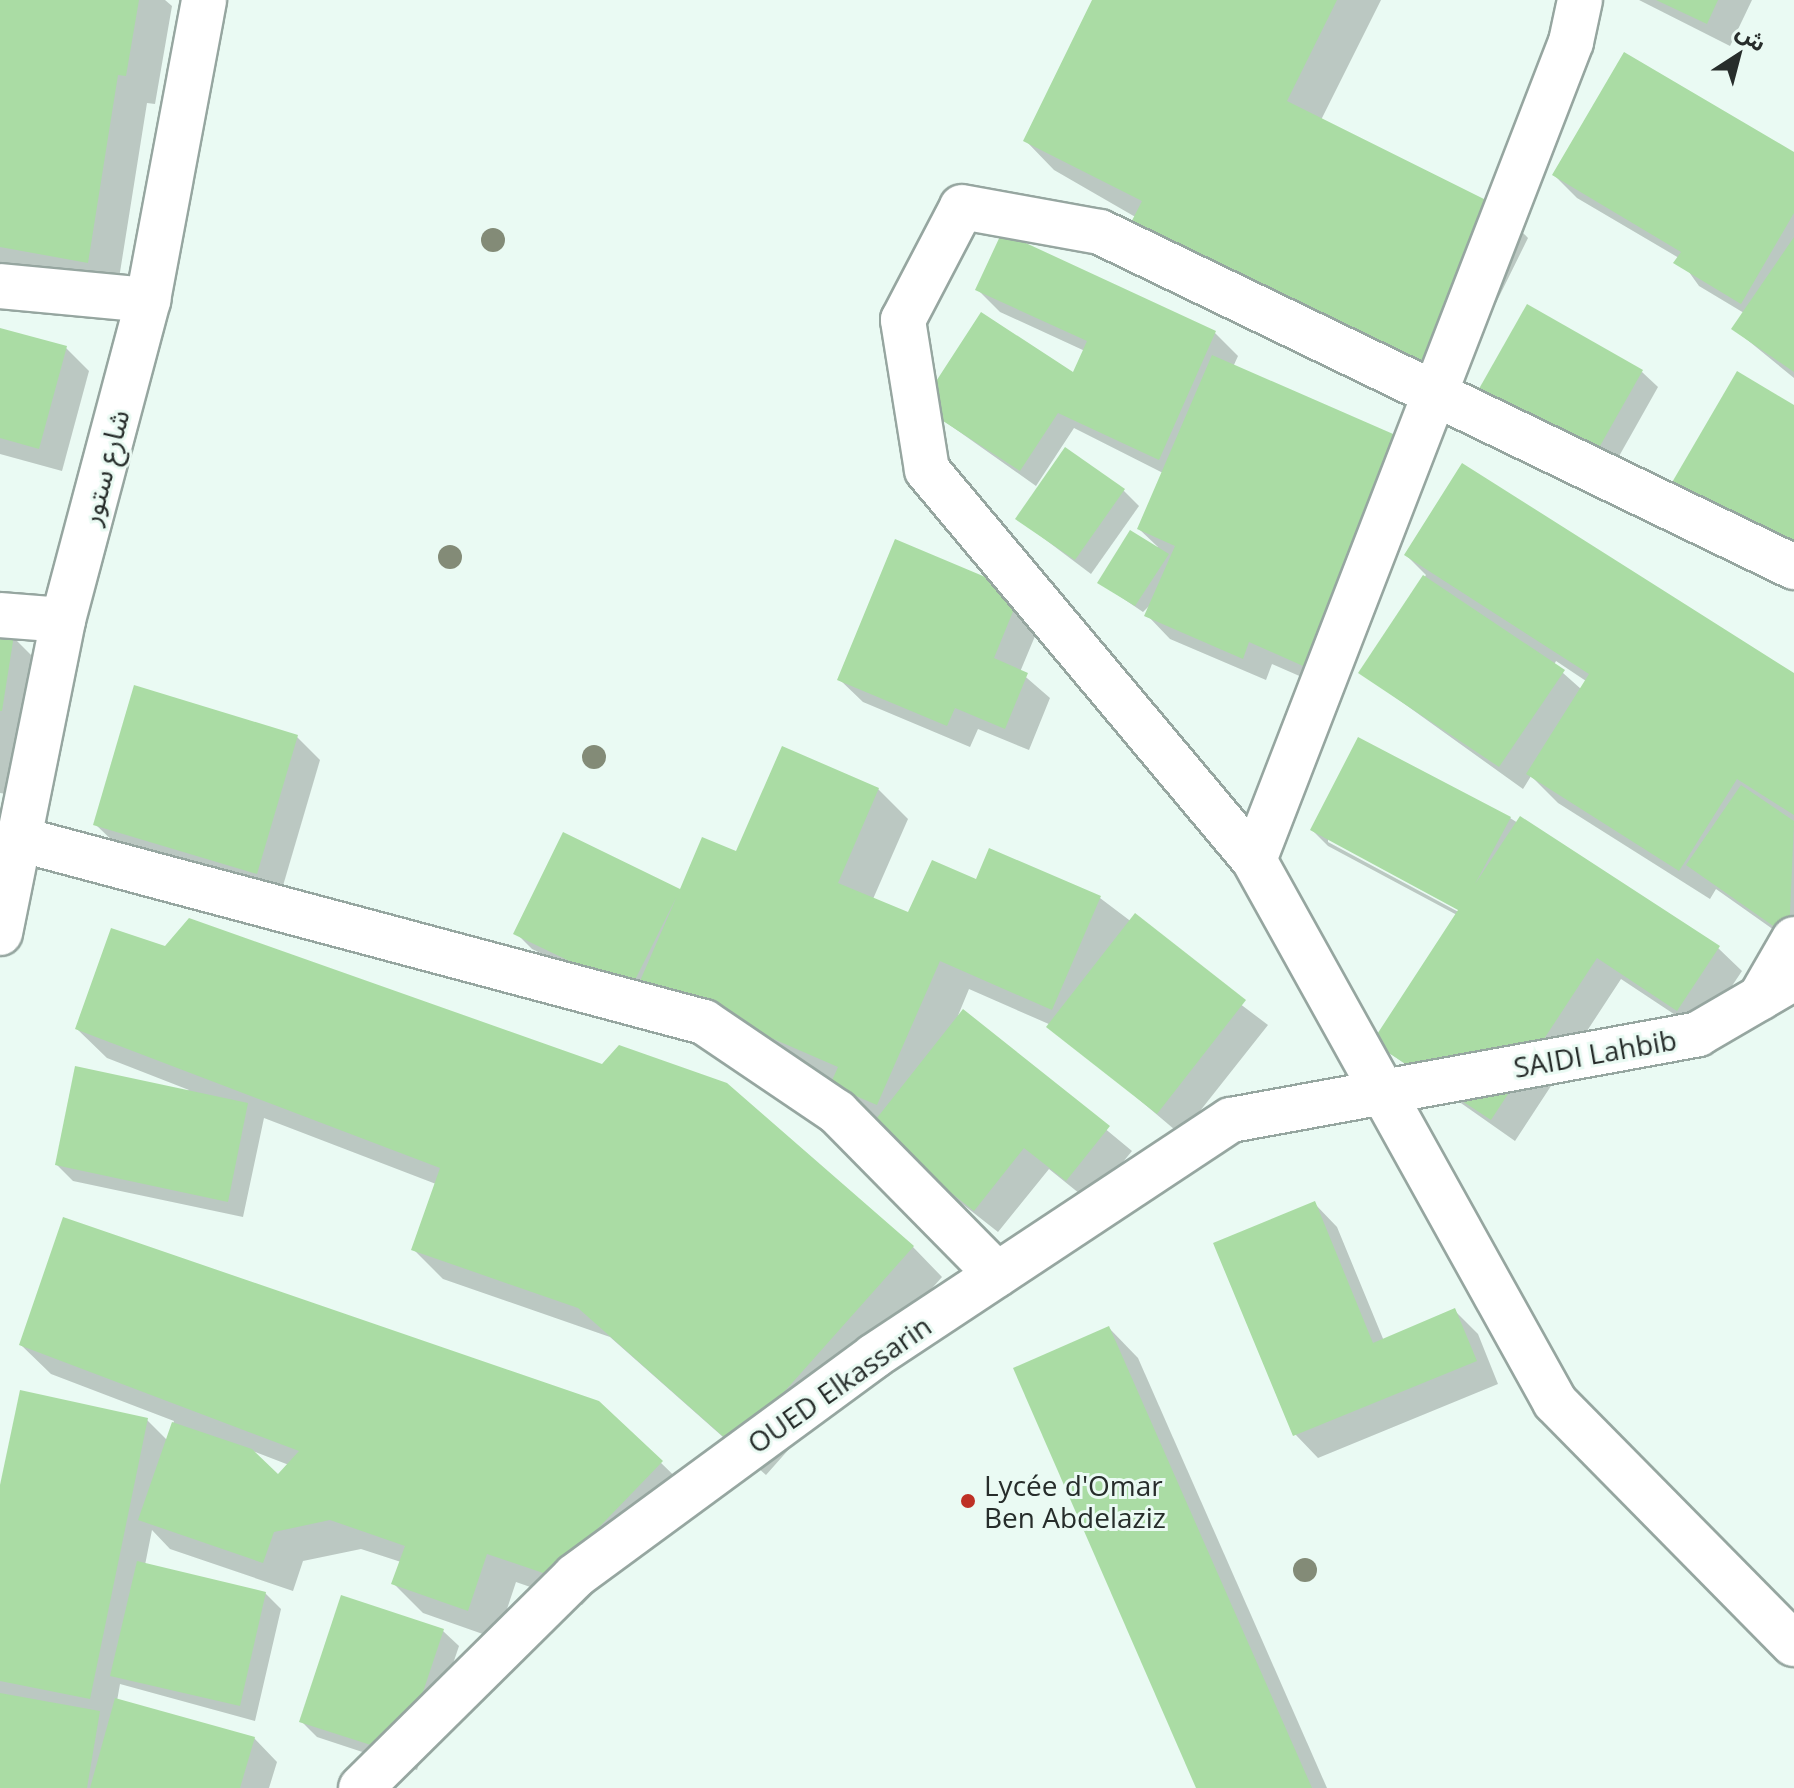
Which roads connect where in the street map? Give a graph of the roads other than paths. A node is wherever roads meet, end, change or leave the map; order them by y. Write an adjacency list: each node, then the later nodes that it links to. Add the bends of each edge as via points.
1 (204, 0): 4 (street, شارع ستور)
2 (1580, 0): 5 (street, via 1571,42)
3 (0, 286): 4 (street)
4 (148, 300): 8 (street, شارع ستور)
5 (1433, 391): 6 (street); 10 (street); 10 (street, via 1100,232 962,207 903,320 927,470)
6 (1794, 567)
7 (0, 615): 8 (street)
8 (63, 620): 9 (street, شارع ستور)
9 (19, 839): 11 (street, شارع ستور); 15 (street, via 704,1022 837,1112)
10 (1254, 860): 14 (street)
11 (0, 933)
12 (1794, 939): 13 (street)
13 (1777, 988): 14 (street, SAIDI Lahbib, via 1698,1034)
14 (1383, 1092): 15 (street, OUED Elkassarin, via 1231,1120); 16 (street, via 1555,1402)
15 (997, 1274): 17 (street, OUED Elkassarin, via 575,1576)
16 (1794, 1644)
17 (361, 1788)

